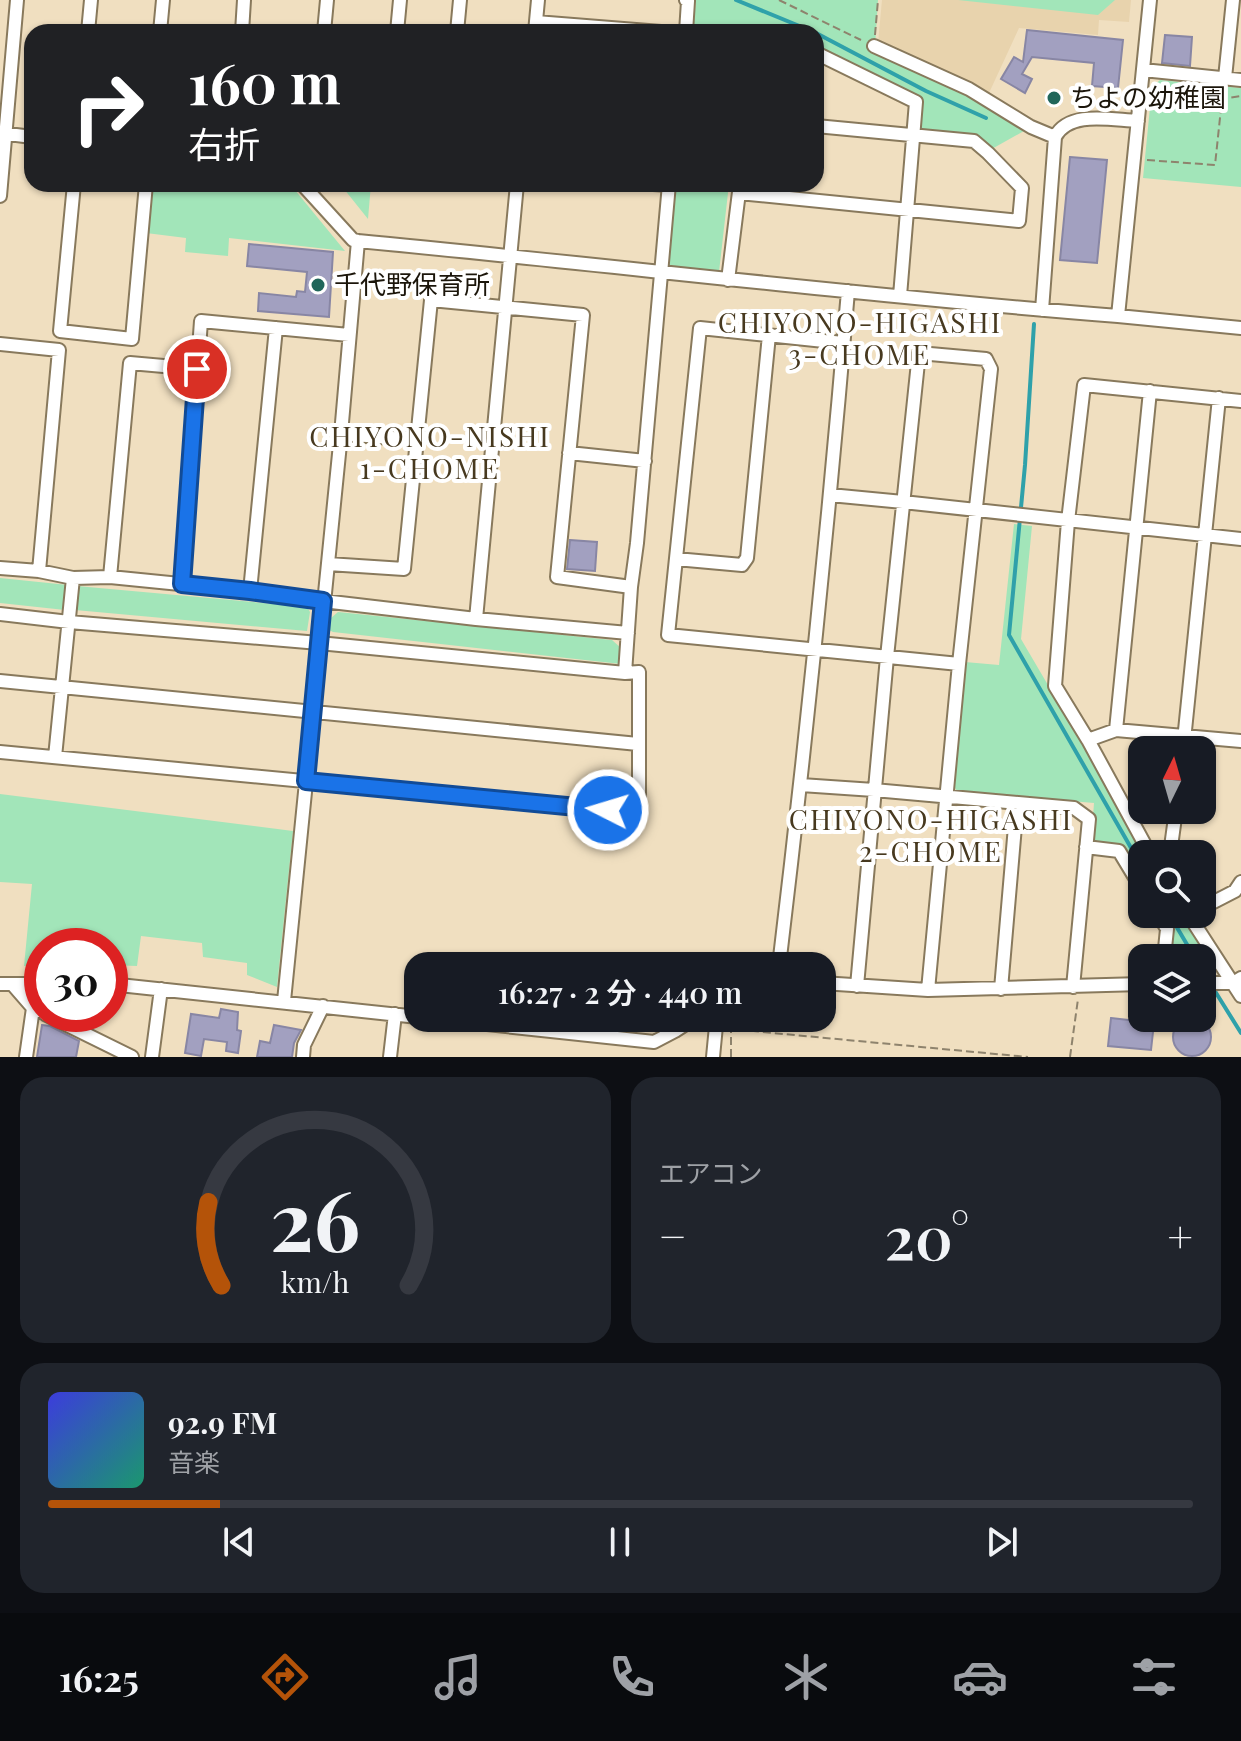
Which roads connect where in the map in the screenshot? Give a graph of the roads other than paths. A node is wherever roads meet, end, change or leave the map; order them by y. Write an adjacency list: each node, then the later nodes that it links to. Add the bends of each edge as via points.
1 (17, 0): 27 (street)
2 (91, 0): 12 (street)
3 (163, 0): 13 (street)
4 (244, 0): 14 (street)
5 (327, 0): 15 (street)
6 (400, 0): 16 (street)
7 (460, 0): 17 (street)
8 (538, 0): 18 (street)
9 (686, 0): 19 (street)
10 (1150, 0): 22 (street)
11 (1233, 0): 23 (street)
12 (89, 24)
13 (161, 24)
14 (242, 24)
15 (325, 24)
16 (398, 24)
17 (458, 24)
18 (536, 24)
19 (687, 24)
20 (874, 46): 30 (street, via 969,89)
21 (824, 57): 29 (street, via 916,102)
22 (1143, 70): 23 (street); 25 (street)
23 (1225, 78): 24 (street)
24 (1241, 80)
25 (1138, 121): 30 (street, via 1076,119); 48 (street)
26 (824, 127): 29 (street)
27 (3, 133): 28 (street); 38 (street)
28 (24, 136)
29 (913, 136): 39 (street); 39 (street, via 974,141 1022,188 1019,221)
30 (1055, 137): 47 (street)
31 (73, 192): 32 (street, via 60,331 132,339)
32 (145, 192)
33 (309, 192): 40 (street)
34 (516, 192): 41 (street)
35 (668, 192): 42 (street)
36 (739, 192): 43 (street)
37 (764, 192): 39 (street)
38 (0, 196)
39 (907, 209): 45 (street)
40 (358, 241): 41 (street); 51 (street)
41 (511, 256): 42 (street); 46 (street)
42 (661, 273): 43 (street); 62 (street)
43 (728, 280): 44 (street)
44 (848, 291): 45 (street); 53 (street)
45 (900, 296): 47 (street)
46 (506, 307): 60 (street, via 431,300); 61 (street, via 583,315); 81 (street)
47 (1042, 310): 48 (street)
48 (1118, 316): 50 (street)
49 (276, 328): 51 (street); 55 (street, via 201,321); 78 (street)
50 (1241, 328)
51 (349, 335): 59 (street)
52 (769, 335): 53 (street); 70 (street, via 747,558 742,565); 70 (street, via 700,328)
53 (843, 343): 63 (street)
54 (0, 344): 73 (street, via 59,350)
55 (197, 369): 74 (street, via 130,363); 76 (street)
56 (1150, 391): 57 (street); 66 (street, via 1084,385); 67 (street)
57 (1219, 398): 58 (street); 68 (street)
58 (1241, 401)
59 (341, 434): 60 (street); 71 (street)
60 (418, 440): 71 (street, via 404,569)
61 (569, 453): 62 (street); 77 (street, via 557,577)
62 (645, 461): 77 (street)
63 (830, 495): 64 (street); 85 (street)
64 (903, 502): 65 (street); 65 (street, via 919,353 986,359 991,369); 86 (street)
65 (977, 510): 66 (street); 87 (street)
66 (1068, 521): 67 (street); 95 (street, via 1055,686)
67 (1137, 529): 68 (street); 92 (street)
68 (1205, 536): 69 (street); 93 (street)
69 (1241, 539)
70 (676, 559): 85 (street, via 668,635)
71 (328, 564): 79 (street)
72 (0, 568): 73 (street)
73 (39, 571): 75 (street)
74 (110, 577): 75 (street); 76 (street)
75 (73, 578): 82 (street)
76 (182, 584): 78 (street)
77 (631, 587): 83 (street)
78 (250, 591): 79 (street)
79 (323, 601): 81 (street); 84 (street)
80 (0, 614): 82 (street)
81 (476, 619): 83 (street)
82 (69, 622): 84 (street); 90 (street)
83 (628, 633): 88 (street)
84 (319, 643): 88 (street); 91 (street)
85 (814, 649): 86 (street); 101 (street)
86 (887, 657): 87 (street); 102 (street)
87 (959, 664): 103 (street)
88 (625, 673): 97 (street, via 639,672)
89 (0, 681): 90 (street)
90 (62, 688): 91 (street); 99 (street)
91 (313, 713): 97 (street); 100 (street)
92 (1116, 730): 93 (street); 95 (street)
93 (1185, 736)
94 (1216, 739): 96 (street)
95 (1088, 740): 105 (street)
96 (1241, 741)
97 (638, 744): 100 (street, via 639,813)
98 (0, 752): 99 (street)
99 (55, 757): 100 (street)
100 (306, 781): 124 (street)
101 (801, 785): 102 (street); 111 (street)
102 (874, 790): 103 (street); 117 (street)
103 (947, 796): 104 (street); 121 (street)
104 (1017, 803): 106 (street, via 1074,808 1089,819); 120 (street)
105 (1142, 840)
106 (1086, 847): 107 (street, via 1119,851); 118 (street)
107 (1128, 866)
108 (1241, 882): 109 (street)
109 (1216, 901)
110 (1197, 928): 112 (street)
111 (781, 952)
112 (1232, 981): 122 (street)
113 (836, 984): 117 (street)
114 (7, 985): 123 (street)
115 (1128, 985): 118 (street)
116 (128, 986): 119 (street)
117 (857, 986): 121 (street)
118 (1076, 987): 120 (street)
119 (161, 989): 124 (street); 135 (street)
120 (1001, 989): 121 (street)
121 (928, 990)
122 (1241, 996)
123 (24, 998)
124 (284, 1001): 125 (street)
125 (323, 1006): 126 (street); 136 (street)
126 (395, 1014): 127 (street); 137 (street)
127 (404, 1015)
128 (34, 1032): 133 (street)
129 (82, 1032): 134 (street)
130 (561, 1032): 131 (street, via 654,1042)
131 (673, 1032)
132 (715, 1032): 138 (street)
133 (26, 1057)
134 (132, 1057)
135 (152, 1057)
136 (303, 1057)
137 (390, 1057)
138 (713, 1057)

